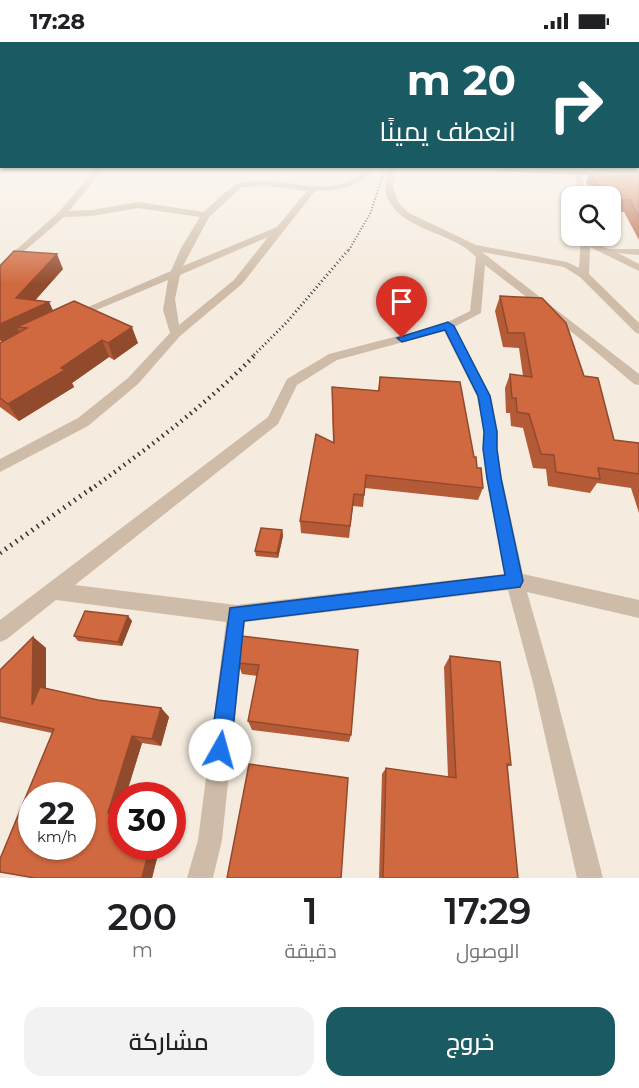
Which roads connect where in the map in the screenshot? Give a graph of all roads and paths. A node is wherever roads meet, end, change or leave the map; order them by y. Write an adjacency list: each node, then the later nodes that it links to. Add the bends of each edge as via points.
1 (68, 206): 7 (street)
2 (132, 206): 7 (street)
3 (145, 206): 8 (street)
4 (216, 206): 8 (street)
5 (299, 206): 9 (street)
6 (398, 206): 14 (street, via 423,225)
7 (62, 214): 16 (street)
8 (206, 215): 17 (street, via 185,248)
9 (280, 229): 17 (street); 22 (street, via 238,282)
10 (585, 246): 18 (street)
11 (599, 246): 12 (street)
12 (604, 249): 13 (street); 15 (street)
13 (639, 252)
14 (478, 253): 18 (street, via 567,265); 20 (street, via 475,313); 23 (street)
15 (639, 268)
16 (0, 269)
17 (176, 273): 19 (street); 22 (street, via 169,309)
18 (584, 275): 21 (street)
19 (63, 320)
20 (448, 326): 25 (street, via 484,396 494,478); 26 (street, via 333,357 292,382 273,420)
21 (639, 330)
22 (176, 333): 24 (street, via 133,381 83,422)
23 (639, 381)
24 (0, 466)
25 (515, 581): 27 (street); 28 (street); 31 (street)
26 (55, 591): 28 (street); 29 (street)
27 (639, 609)
28 (236, 614): 30 (street, via 210,840)
29 (0, 632)
30 (200, 878)
31 (590, 878)

